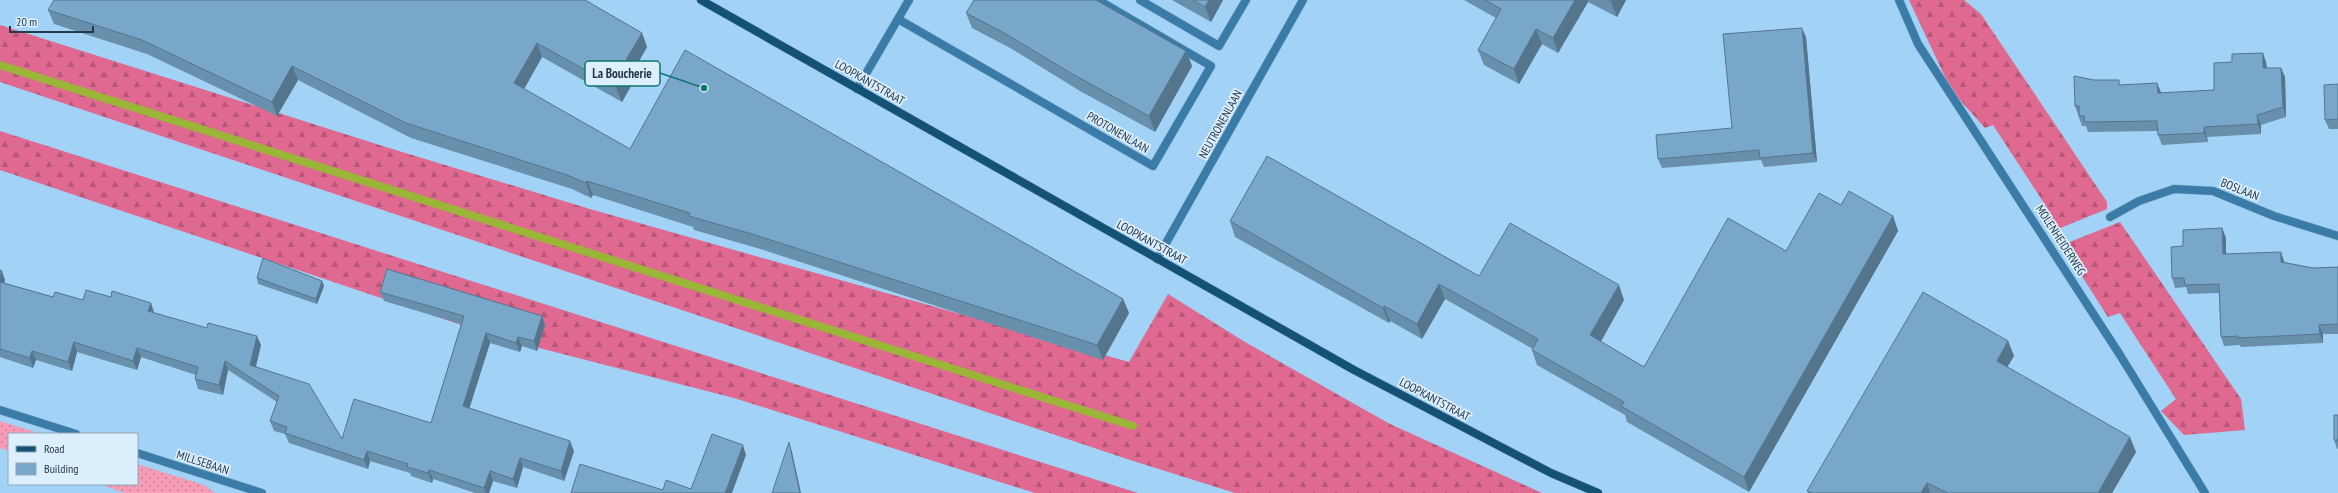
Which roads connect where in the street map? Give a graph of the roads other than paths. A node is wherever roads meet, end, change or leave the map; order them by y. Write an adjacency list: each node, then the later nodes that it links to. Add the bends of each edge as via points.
1 (701, 0): 9 (street, LOOPKANTSTRAAT)
2 (909, 0): 8 (street)
3 (1098, 0): 8 (street, PROTONENLAAN, via 1211,66 1153,166)
4 (1140, 0): 5 (street, via 1219,46)
5 (1246, 0)
6 (1303, 0): 12 (street, NEUTRONENLAAN)
7 (1899, 0): 19 (street, MOLENHEIDERWEG, via 1918,44 2116,348)
8 (898, 19): 9 (street)
9 (857, 89): 12 (street, LOOPKANTSTRAAT)
10 (2110, 217): 11 (street, BOSLAAN, via 2139,201 2174,189 2212,191 2274,216)
11 (2338, 236)
12 (1157, 259): 18 (street, LOOPKANTSTRAAT, via 1354,370 1550,474)
13 (0, 410): 14 (street)
14 (73, 433)
15 (138, 453): 16 (street, MILLSEBAAN)
16 (239, 489): 17 (street, MILLSEBAAN)
17 (262, 493)
18 (1598, 493)
19 (2204, 493)

